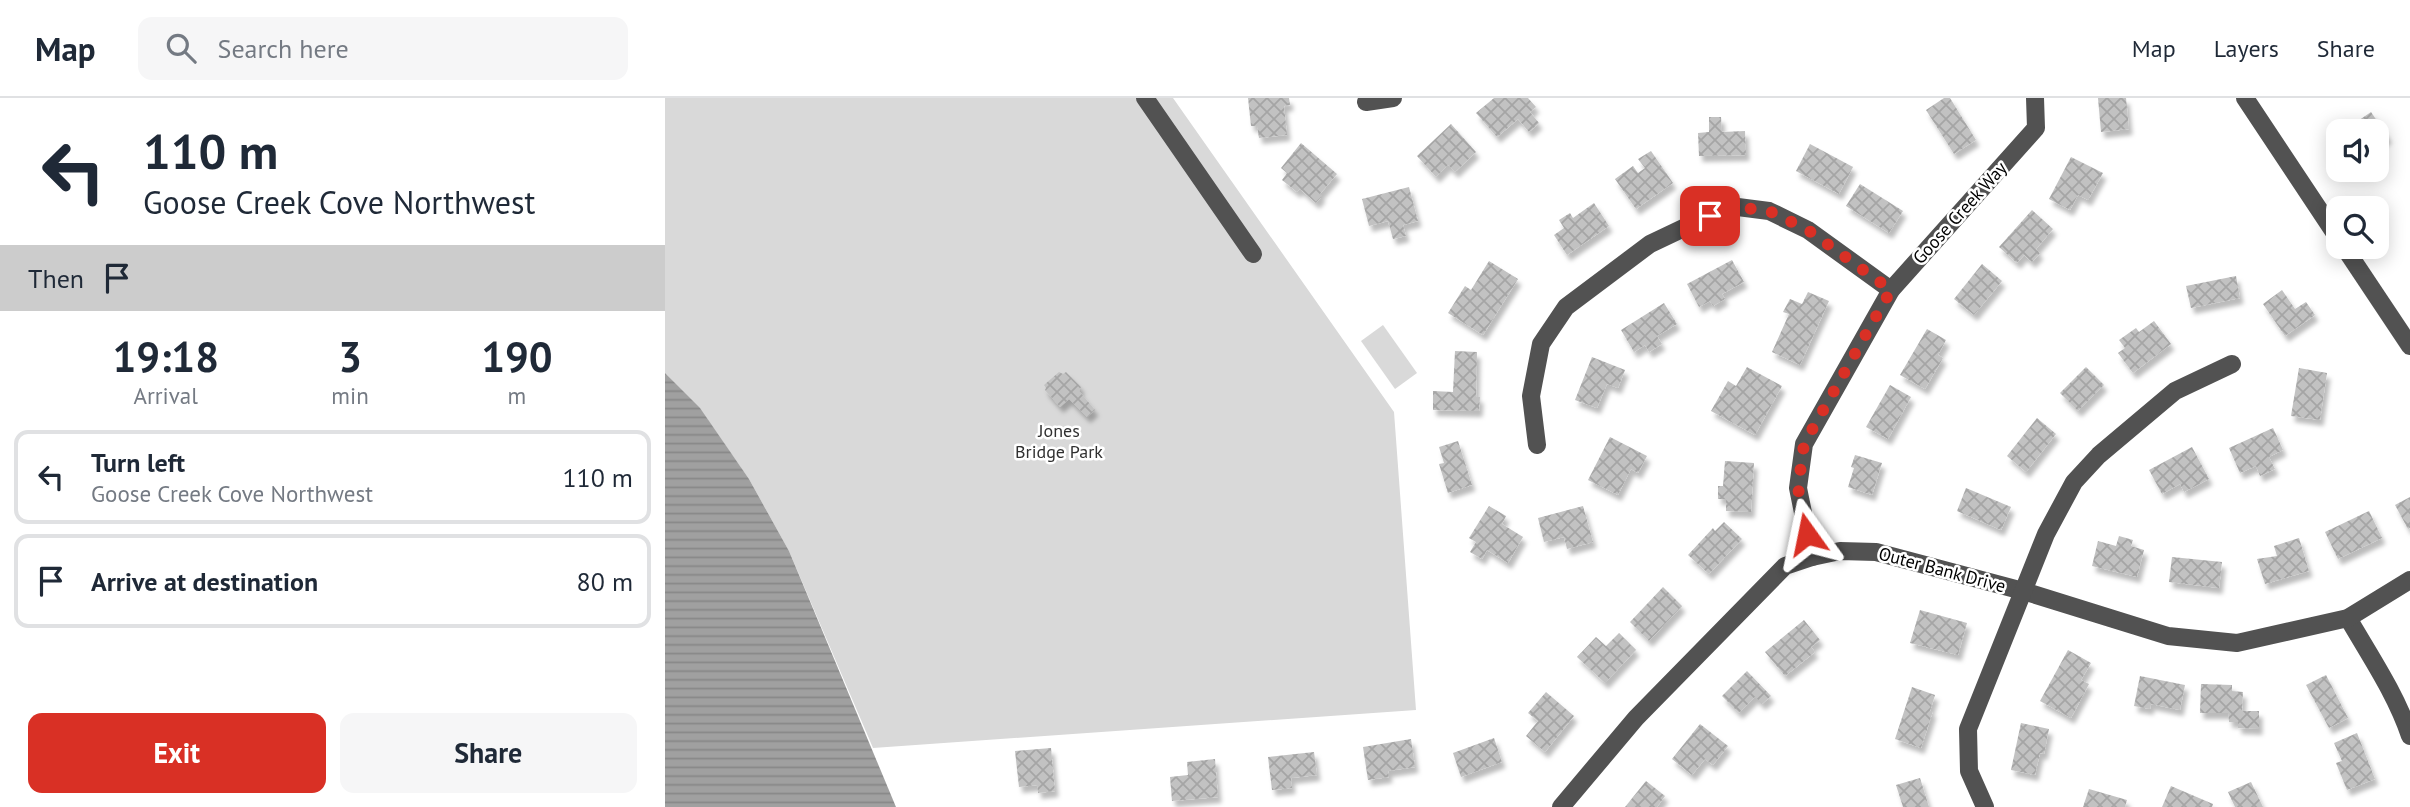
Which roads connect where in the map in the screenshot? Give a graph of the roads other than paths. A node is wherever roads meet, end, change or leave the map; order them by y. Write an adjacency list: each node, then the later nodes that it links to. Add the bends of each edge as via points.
1 (1145, 98): 7 (street)
2 (1393, 98): 5 (street)
3 (2035, 98): 9 (street, Goose Creek Way, via 2036,128)
4 (2245, 98): 6 (street)
5 (1366, 102)
6 (2326, 220)
7 (1252, 254)
8 (2352, 259): 10 (street)
9 (1891, 290): 12 (street, via 1808,230 1769,211 1730,206 1650,244 1566,307 1541,344 1531,396); 13 (street, Goose Creek Way, via 1804,444 1798,488)
10 (2410, 346)
11 (2232, 364): 15 (street, via 2175,390 2074,482)
12 (1537, 445)
13 (1812, 557): 15 (street, Outer Bank Drive, via 1840,551 1876,552); 18 (street, Outer Bank Drive, via 1785,566 1636,718)
14 (2410, 580): 16 (street, Outer Bank Drive)
15 (2023, 591): 16 (street, Outer Bank Drive, via 2168,636 2237,643); 19 (street, via 1968,729 1969,771)
16 (2348, 618): 17 (street, via 2383,676)
17 (2410, 736)
18 (1561, 807)
19 (1985, 807)

